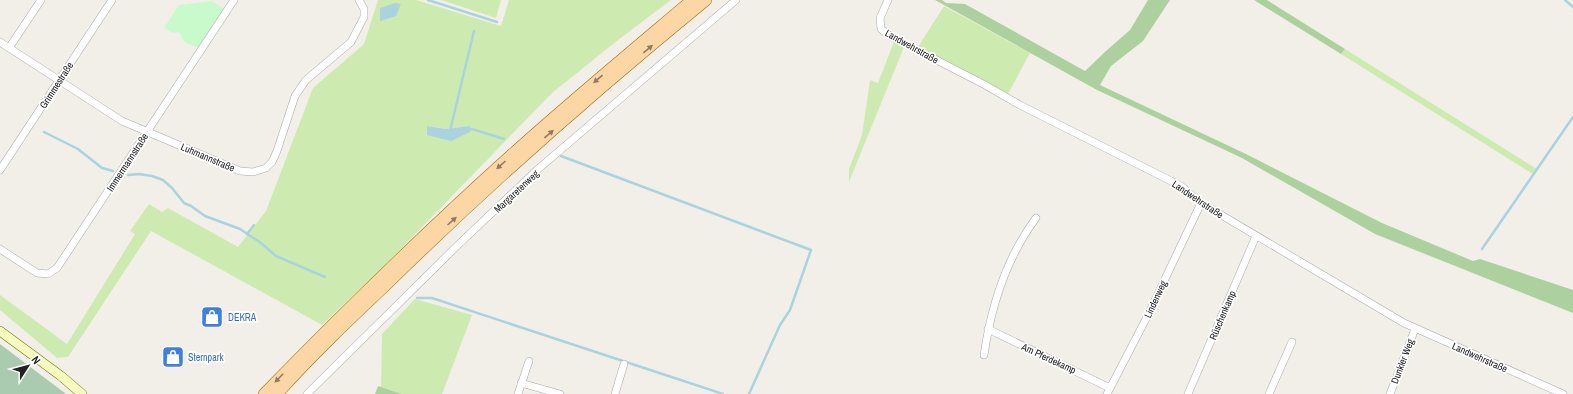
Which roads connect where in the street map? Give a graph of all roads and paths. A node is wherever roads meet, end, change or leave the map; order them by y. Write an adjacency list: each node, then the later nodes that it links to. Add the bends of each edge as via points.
1 (41, 0): 10 (street)
2 (112, 0): 11 (street, Grimmestraße)
3 (234, 0): 12 (street, Immermannstraße)
4 (359, 0): 12 (street, Luhmannstraße, via 364,9 364,18 351,42 306,80 295,96 278,151 266,168 253,172 240,170)
5 (692, 0): 28 (main road, one-way to 28, via 595,82 448,213)
6 (706, 0): 29 (main road, one-way to 6, via 442,230 600,89)
7 (736, 0): 30 (street, Margaretenweg, via 538,170)
8 (888, 0): 14 (street, Landwehrstraße, via 880,18 881,29 890,36 1181,186)
9 (0, 42): 10 (street, Luhmannstraße)
10 (9, 48): 11 (street, Luhmannstraße)
11 (59, 81): 12 (street, Luhmannstraße, via 122,121); 13 (street, Grimmestraße)
12 (146, 132): 17 (street, Immermannstraße, via 53,272 37,273)
13 (0, 170)
14 (1201, 203): 16 (street, Landwehrstraße); 26 (street, Lindenweg)
15 (1036, 218): 18 (street, via 1009,267)
16 (1256, 236): 19 (street, Landwehrstraße); 34 (street, Rüschenkamp)
17 (0, 249)
18 (988, 329): 22 (street); 26 (street, Am Pferdekamp)
19 (1415, 329): 36 (street, Dunkler Weg); 37 (street, Landwehrstraße)
20 (0, 331): 27 (main road)
21 (1292, 342): 35 (street)
22 (984, 355)
23 (529, 362): 25 (street)
24 (624, 364): 33 (street)
25 (521, 383): 31 (street); 32 (street)
26 (1109, 391)
27 (82, 394)
28 (264, 394)
29 (277, 394)
30 (307, 394)
31 (518, 394)
32 (560, 394)
33 (615, 394)
34 (1188, 394)
35 (1269, 394)
36 (1390, 394)
37 (1563, 394)

